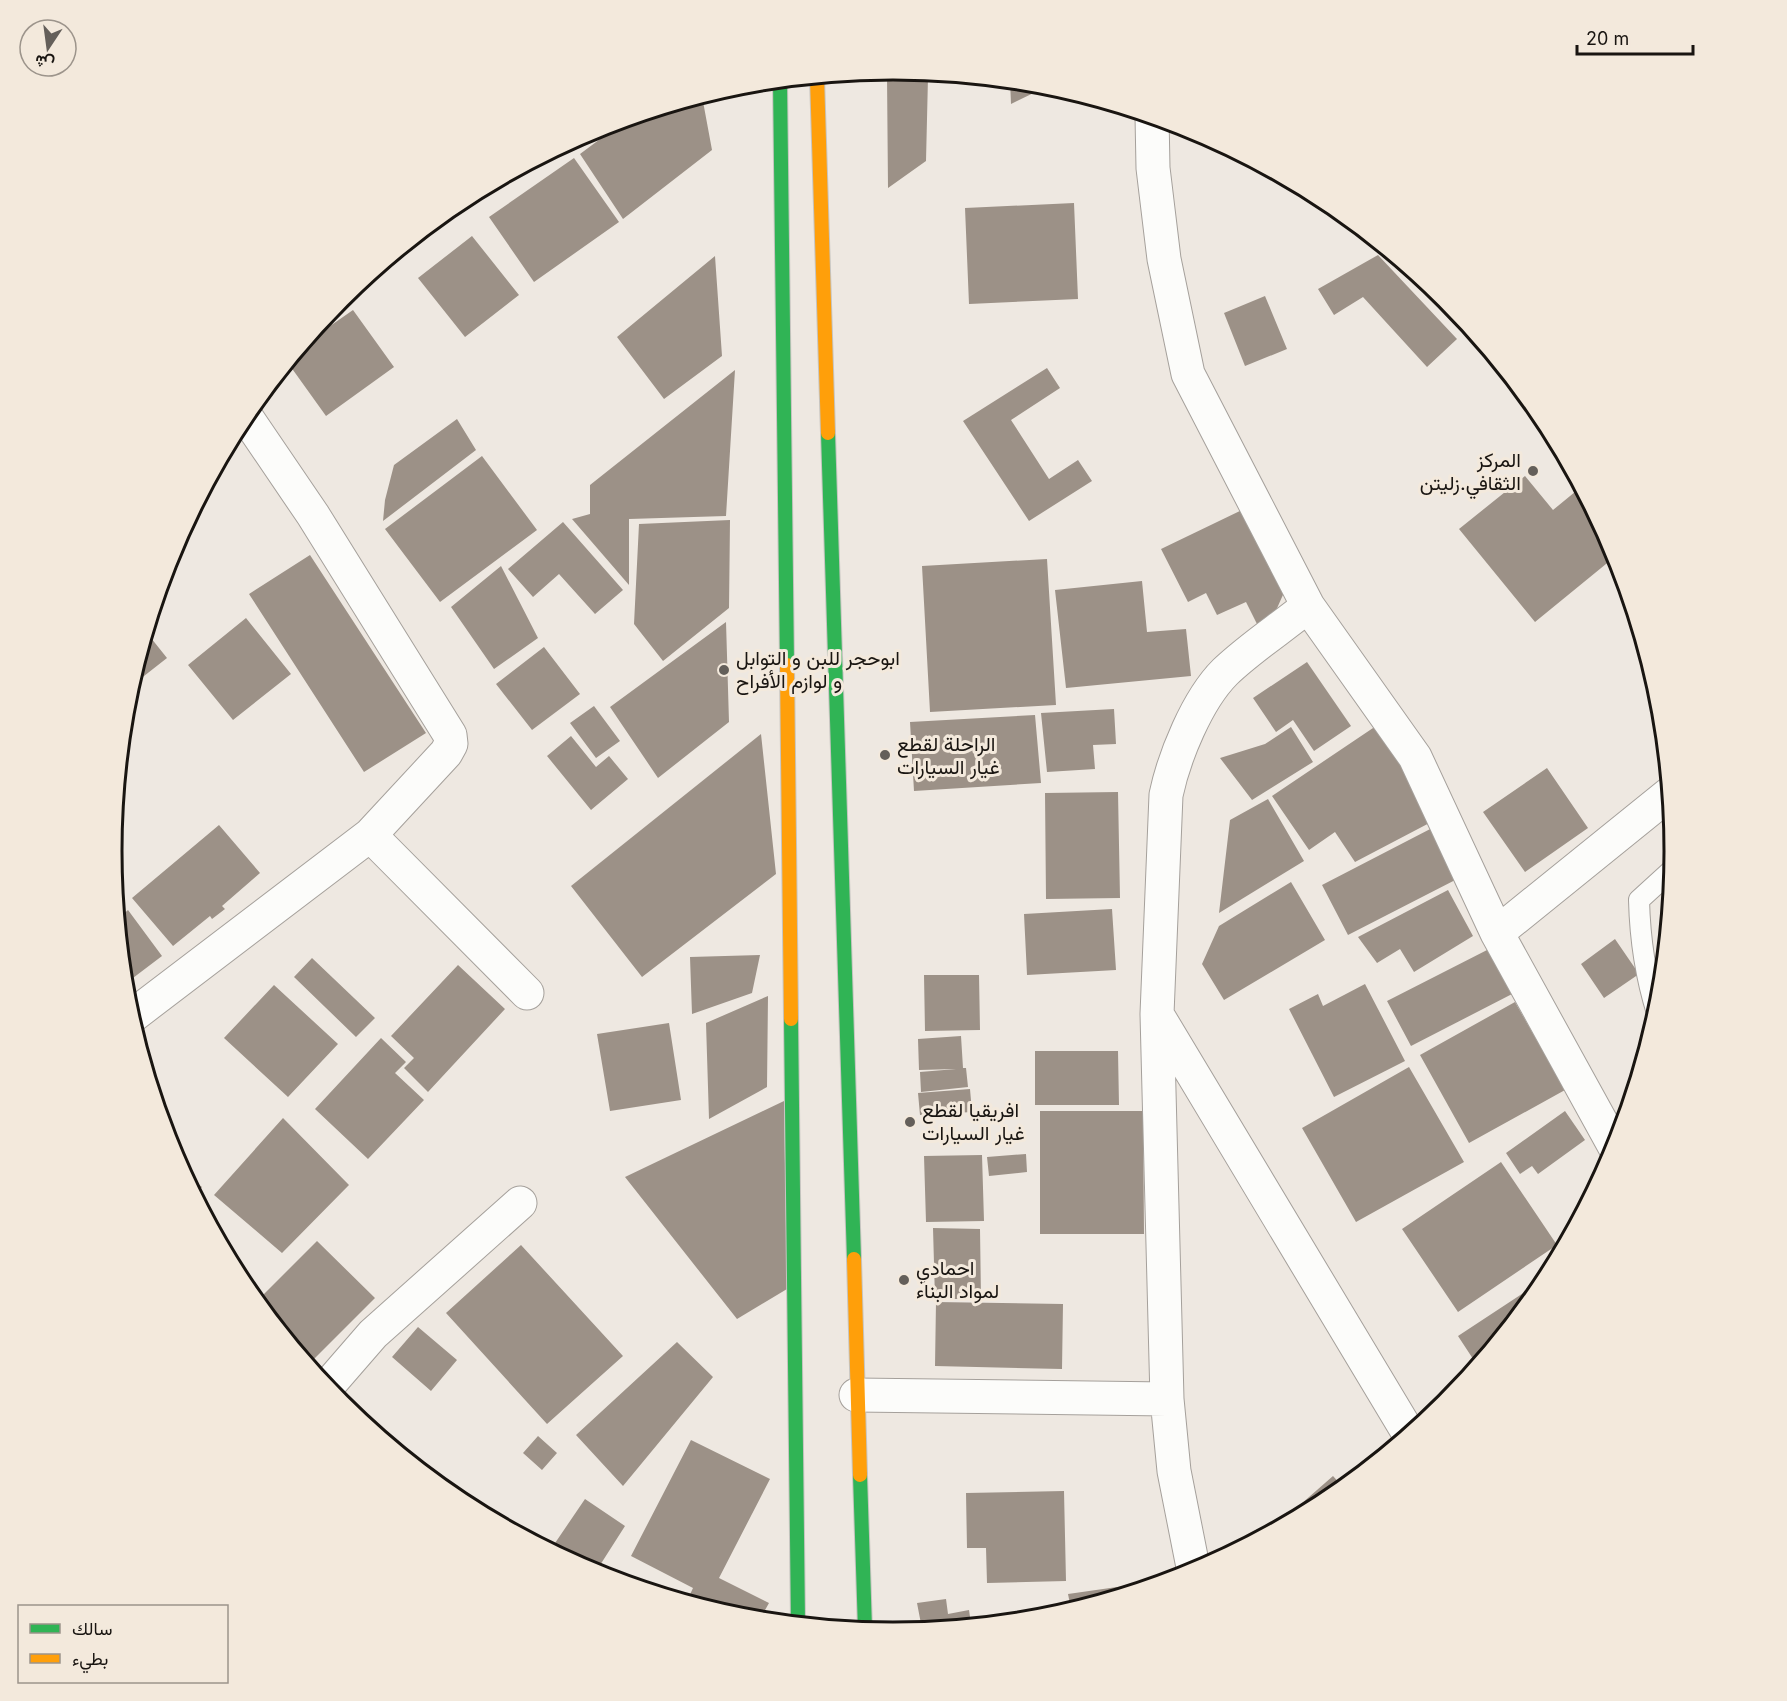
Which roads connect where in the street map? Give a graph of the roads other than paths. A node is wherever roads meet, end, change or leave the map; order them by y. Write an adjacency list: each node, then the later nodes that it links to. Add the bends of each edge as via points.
1 (817, 84): 17 (main road)
2 (780, 88): 21 (main road)
3 (1152, 124): 5 (street, via 1164,259 1188,374)
4 (251, 424): 7 (street, via 314,515 450,735 446,753)
5 (1308, 606): 9 (street, via 1415,757); 13 (street, via 1224,673 1201,706 1172,767 1166,795)
6 (1663, 800): 9 (street)
7 (370, 835): 10 (street); 12 (street)
8 (1663, 877): 11 (lane, via 1639,900 1640,937)
9 (1497, 933): 14 (street)
10 (527, 993)
11 (1651, 994)
12 (139, 1011)
13 (1157, 1014): 18 (street); 19 (street)
14 (1612, 1131)
15 (520, 1203): 16 (street, via 373,1334)
16 (333, 1380)
17 (856, 1395): 18 (street); 22 (main road)
18 (1167, 1399): 20 (street, via 1174,1472)
19 (1405, 1427)
20 (1192, 1562)
21 (798, 1615)
22 (865, 1621)

